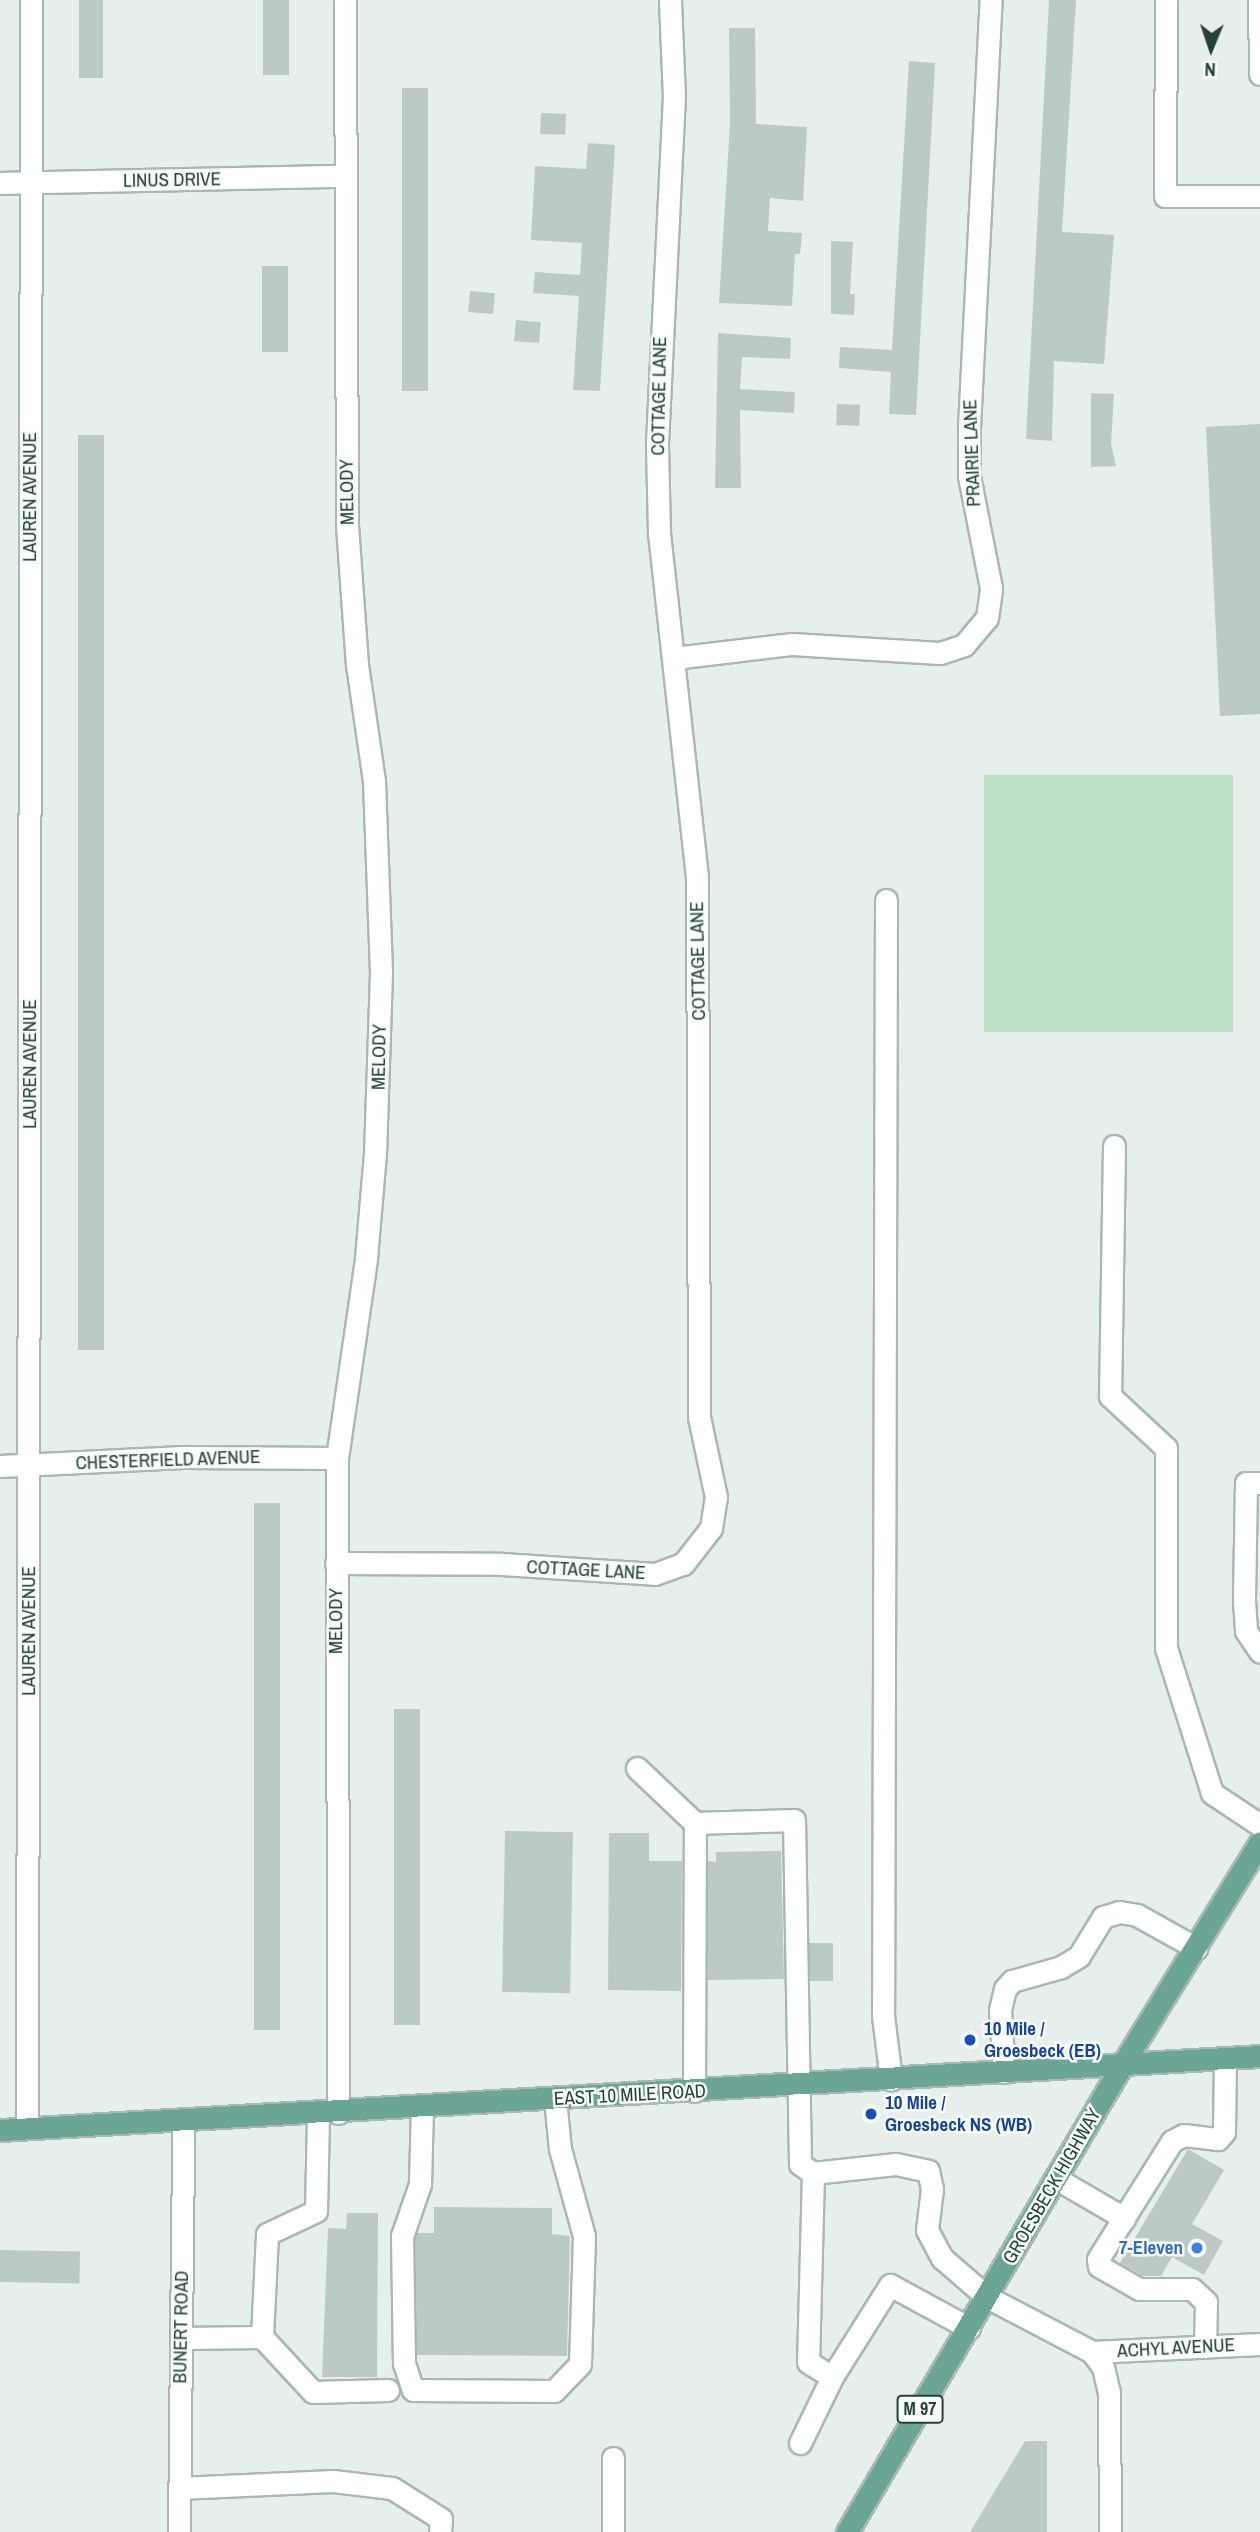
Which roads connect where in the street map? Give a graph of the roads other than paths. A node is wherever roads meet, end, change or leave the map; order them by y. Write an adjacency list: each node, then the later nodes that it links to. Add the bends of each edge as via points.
1 (31, 0): 9 (street, LAUREN AVENUE)
2 (345, 0): 8 (street, MELODY)
3 (670, 0): 12 (street, COTTAGE LANE, via 674,97 657,443 659,533)
4 (991, 0): 12 (street, PRAIRIE LANE, via 969,427 969,476 991,588 988,618 964,645 940,653 792,644)
5 (1166, 0): 11 (street, via 1165,195)
6 (1259, 0): 7 (street)
7 (1260, 74)
8 (344, 176): 9 (street, LINUS DRIVE); 15 (street, MELODY, via 347,524 357,665 374,781 381,972 372,1193)
9 (30, 182): 10 (street, LINUS DRIVE); 16 (street, LAUREN AVENUE)
10 (0, 183)
11 (1260, 196)
12 (674, 658): 19 (street, COTTAGE LANE, via 697,877 699,1417 716,1497 711,1528 683,1564 655,1574 502,1564)
13 (886, 900): 30 (street, via 883,2016)
14 (1114, 1146): 23 (street, via 1110,1396 1166,1448 1166,1647 1212,1793)
15 (337, 1458): 16 (street, CHESTERFIELD AVENUE, via 183,1457); 19 (street, MELODY)
16 (30, 1465): 17 (street, CHESTERFIELD AVENUE); 37 (street, LAUREN AVENUE)
17 (0, 1466)
18 (1260, 1483): 20 (street, via 1246,1483 1244,1601 1247,1631)
19 (336, 1563): 35 (street, MELODY)
20 (1260, 1652)
21 (637, 1768): 22 (street)
22 (695, 1822): 31 (street, via 794,1820); 32 (street)
23 (1260, 1825)
24 (1260, 1842): 25 (main road, GROESBECK HIGHWAY / M 97)
25 (1196, 1948): 28 (main road, GROESBECK HIGHWAY / M 97); 29 (street, via 1137,1915 1119,1912 1103,1917 1079,1956 1061,1967 1012,1981 1005,1989 1000,2010)
26 (1260, 2056): 27 (main road, EAST 10 MILE ROAD)
27 (1225, 2059): 28 (main road, EAST 10 MILE ROAD); 41 (street, via 1224,2132 1217,2139 1184,2135 1172,2141)
28 (1122, 2065): 29 (main road, EAST 10 MILE ROAD); 40 (main road, GROESBECK HIGHWAY / M 97)
29 (1004, 2072): 30 (main road, EAST 10 MILE ROAD)
30 (891, 2079): 31 (main road, EAST 10 MILE ROAD)
31 (795, 2085): 32 (main road, EAST 10 MILE ROAD); 39 (street, via 797,2155 800,2164)
32 (694, 2091): 33 (main road, EAST 10 MILE ROAD)
33 (555, 2099): 34 (main road, EAST 10 MILE ROAD); 34 (street, via 560,2149 584,2236 580,2364 554,2392 413,2390 404,2363 402,2236 420,2184)
34 (422, 2108): 35 (main road, EAST 10 MILE ROAD)
35 (328, 2113): 36 (main road, EAST 10 MILE ROAD); 44 (street, MELODY, via 316,2211 267,2234)
36 (183, 2122): 37 (main road, EAST 10 MILE ROAD); 45 (street, BUNERT ROAD)
37 (27, 2128): 38 (main road, EAST 10 MILE ROAD)
38 (0, 2130)
39 (813, 2172): 42 (street, via 896,2164 928,2171 932,2178 929,2237 942,2258); 49 (street, via 808,2362)
40 (1057, 2179): 41 (street); 42 (main road, GROESBECK HIGHWAY / M 97)
41 (1124, 2218): 47 (street, via 1098,2259 1099,2266 1148,2292 1192,2288 1206,2302)
42 (987, 2297): 43 (main road, GROESBECK HIGHWAY / M 97); 48 (street)
43 (969, 2328): 49 (street, via 890,2285); 57 (main road, GROESBECK HIGHWAY / M 97)
44 (262, 2337): 45 (street); 50 (street, via 313,2392)
45 (181, 2338): 53 (street, BUNERT ROAD)
46 (1260, 2344): 47 (street, ACHYL AVENUE)
47 (1205, 2347): 48 (street, ACHYL AVENUE)
48 (1092, 2352): 58 (street, via 1109,2392)
49 (832, 2377): 51 (street)
50 (388, 2390)
51 (800, 2443)
52 (613, 2458): 56 (street)
53 (179, 2488): 54 (street, BUNERT ROAD); 55 (street, via 333,2481 392,2487 441,2519)
54 (179, 2532)
55 (440, 2532)
56 (613, 2532)
57 (847, 2532)
58 (1110, 2532)

